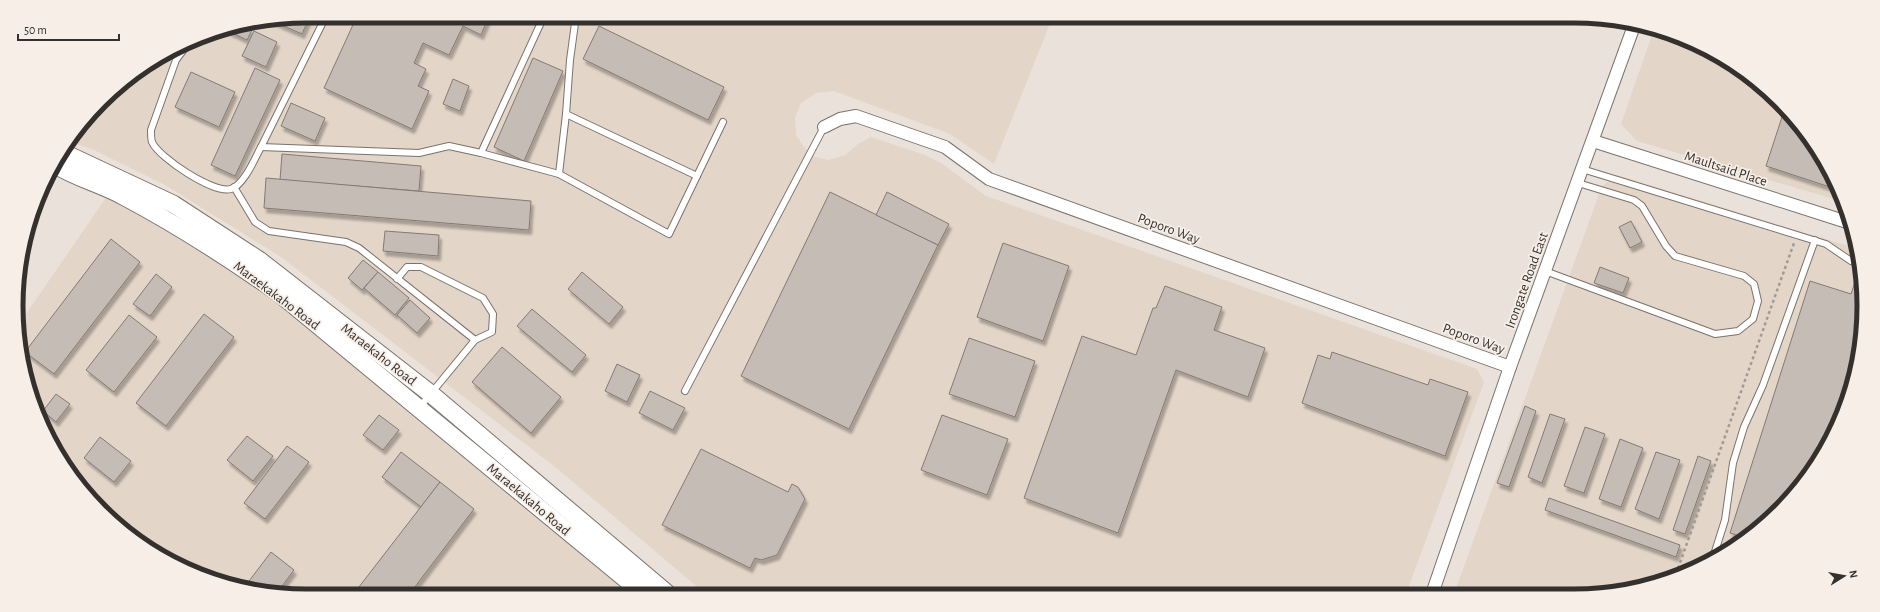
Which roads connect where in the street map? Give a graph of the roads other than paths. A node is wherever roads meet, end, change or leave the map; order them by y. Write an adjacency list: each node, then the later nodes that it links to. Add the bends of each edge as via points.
1 (323, 23): 10 (lane)
2 (541, 23): 11 (lane)
3 (575, 23): 6 (lane)
4 (1633, 29): 9 (street, Irongate Road East)
5 (182, 51): 18 (lane, via 176,60 151,130 152,142 193,177 216,188)
6 (566, 114): 15 (lane); 16 (lane)
7 (723, 122): 16 (lane)
8 (824, 127): 25 (street, Poporo Way, via 840,119 856,116 945,147 990,179); 26 (lane)
9 (1593, 141): 14 (street, Irongate Road East); 19 (street, Maultsaid Place)
10 (261, 147): 11 (lane, via 419,153 449,146); 18 (lane, via 242,181)
11 (481, 153): 15 (lane)
12 (67, 154): 27 (main road, Maraekaho Road, via 173,204 259,260)
13 (59, 167): 28 (main road, Maraekakaho Road, via 104,186 172,222 239,265 279,293)
14 (1582, 169): 17 (street, Irongate Road East); 20 (lane)
15 (559, 174): 16 (lane, via 669,234)
16 (697, 176)
17 (1578, 182): 22 (street, Irongate Road East); 22 (lane, via 1634,200 1642,206 1666,246 1675,256 1744,276 1754,284 1758,301 1753,319 1738,331 1716,334)
18 (234, 187): 23 (lane, via 256,222 269,231 346,242 359,248)
19 (1844, 221)
20 (1815, 240): 21 (lane); 29 (lane, via 1763,385 1744,427 1733,463 1725,520)
21 (1854, 262)
22 (1545, 271): 25 (street, Irongate Road East)
23 (397, 279): 24 (lane); 24 (lane, via 407,267 421,267 483,298 492,314 492,332)
24 (475, 340): 27 (lane)
25 (1510, 367): 32 (street, Irongate Road East)
26 (685, 391)
27 (431, 394): 28 (lane); 31 (main road, Maraekaho Road)
28 (419, 408): 30 (main road, Maraekakaho Road)
29 (1715, 552)
30 (638, 589)
31 (662, 589)
32 (1434, 589)

